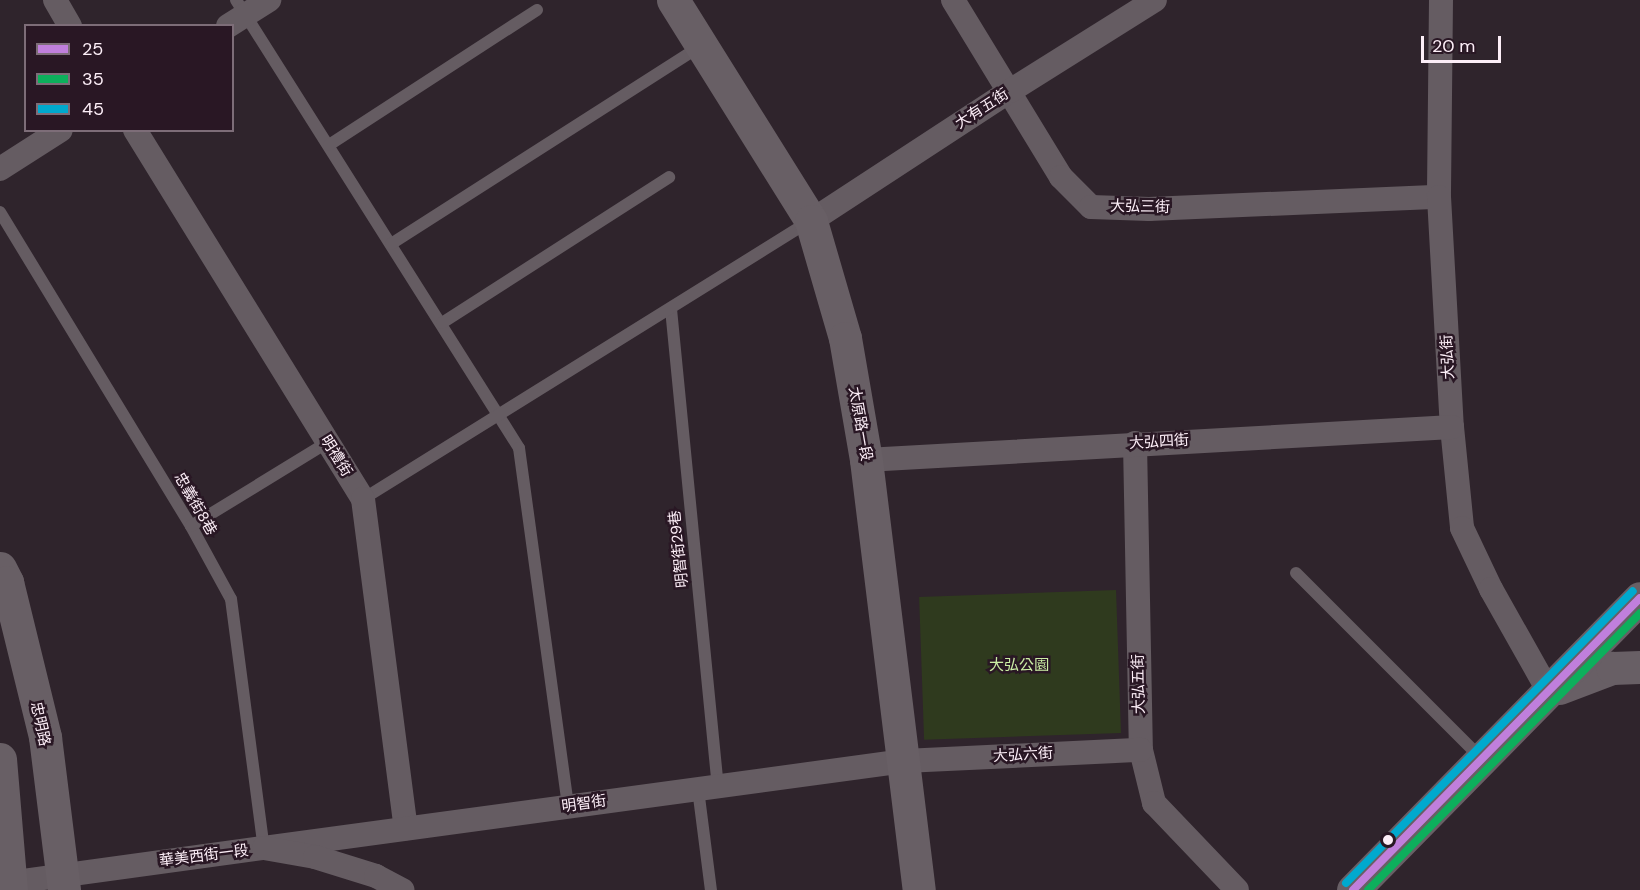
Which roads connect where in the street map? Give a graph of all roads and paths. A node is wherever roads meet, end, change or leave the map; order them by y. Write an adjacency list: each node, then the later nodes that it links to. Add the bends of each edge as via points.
1 (55, 0): 9 (street)
2 (269, 0): 8 (street)
3 (673, 0): 10 (street, 太原路一段)
4 (953, 0): 11 (street, 大弘三街)
5 (1155, 0): 11 (street, 大有五街)
6 (1441, 0): 17 (street, 大弘街)
7 (537, 10): 14 (lane)
8 (237, 13): 14 (lane)
9 (69, 24)
10 (702, 45): 19 (street, 太原路一段); 20 (lane)
11 (1010, 91): 17 (street, 大弘三街, via 1061,177 1090,207 1149,209); 19 (street, 大有五街)
12 (58, 132): 15 (street)
13 (136, 132): 25 (street, 明禮街)
14 (329, 145): 20 (lane)
15 (0, 169)
16 (669, 177): 22 (lane)
17 (1439, 197): 24 (street, 大弘街)
18 (0, 212): 29 (lane, 忠義街8巷)
19 (812, 221): 21 (lane); 27 (street, 太原路一段, via 845,338)
20 (392, 244): 22 (lane)
21 (671, 309): 23 (lane); 39 (lane, 明智街29巷)
22 (442, 323): 23 (lane)
23 (500, 414): 28 (lane); 40 (lane, via 519,448)
24 (1452, 427): 26 (street, 大弘四街); 34 (street, 大弘街, via 1462,528)
25 (328, 442): 28 (street, 明禮街); 29 (lane)
26 (1134, 443): 27 (street, 大弘四街); 35 (street, 大弘五街)
27 (866, 460): 38 (street, 太原路一段)
28 (363, 499): 41 (street, 明禮街)
29 (191, 526): 42 (lane, 忠義街8巷, via 231,599)
30 (0, 568): 43 (street, 忠明路, via 7,582 45,737)
31 (1296, 573): 37 (lane)
32 (1640, 598): 34 (street)
33 (1640, 667): 34 (street, via 1612,668)
34 (1549, 692): 37 (street)
35 (1141, 750): 38 (street, 大弘六街); 48 (street, 大弘五街, via 1154,803)
36 (0, 759): 44 (street)
37 (1482, 759): 49 (street)
38 (904, 761): 39 (street, 明智街); 47 (street, 太原路一段)
39 (708, 787): 40 (street, 明智街); 46 (lane, 明智街29巷)
40 (568, 807): 41 (street, 明智街)
41 (406, 828): 42 (street, 明智街)
42 (264, 848): 43 (street, 華美西街一段); 45 (street, 華美西街一段, via 315,857 376,876)
43 (63, 882): 44 (street, 華美西街一段)
44 (6, 885)
45 (402, 890)
46 (711, 890)
47 (919, 890)
48 (1237, 890)
49 (1353, 890)

